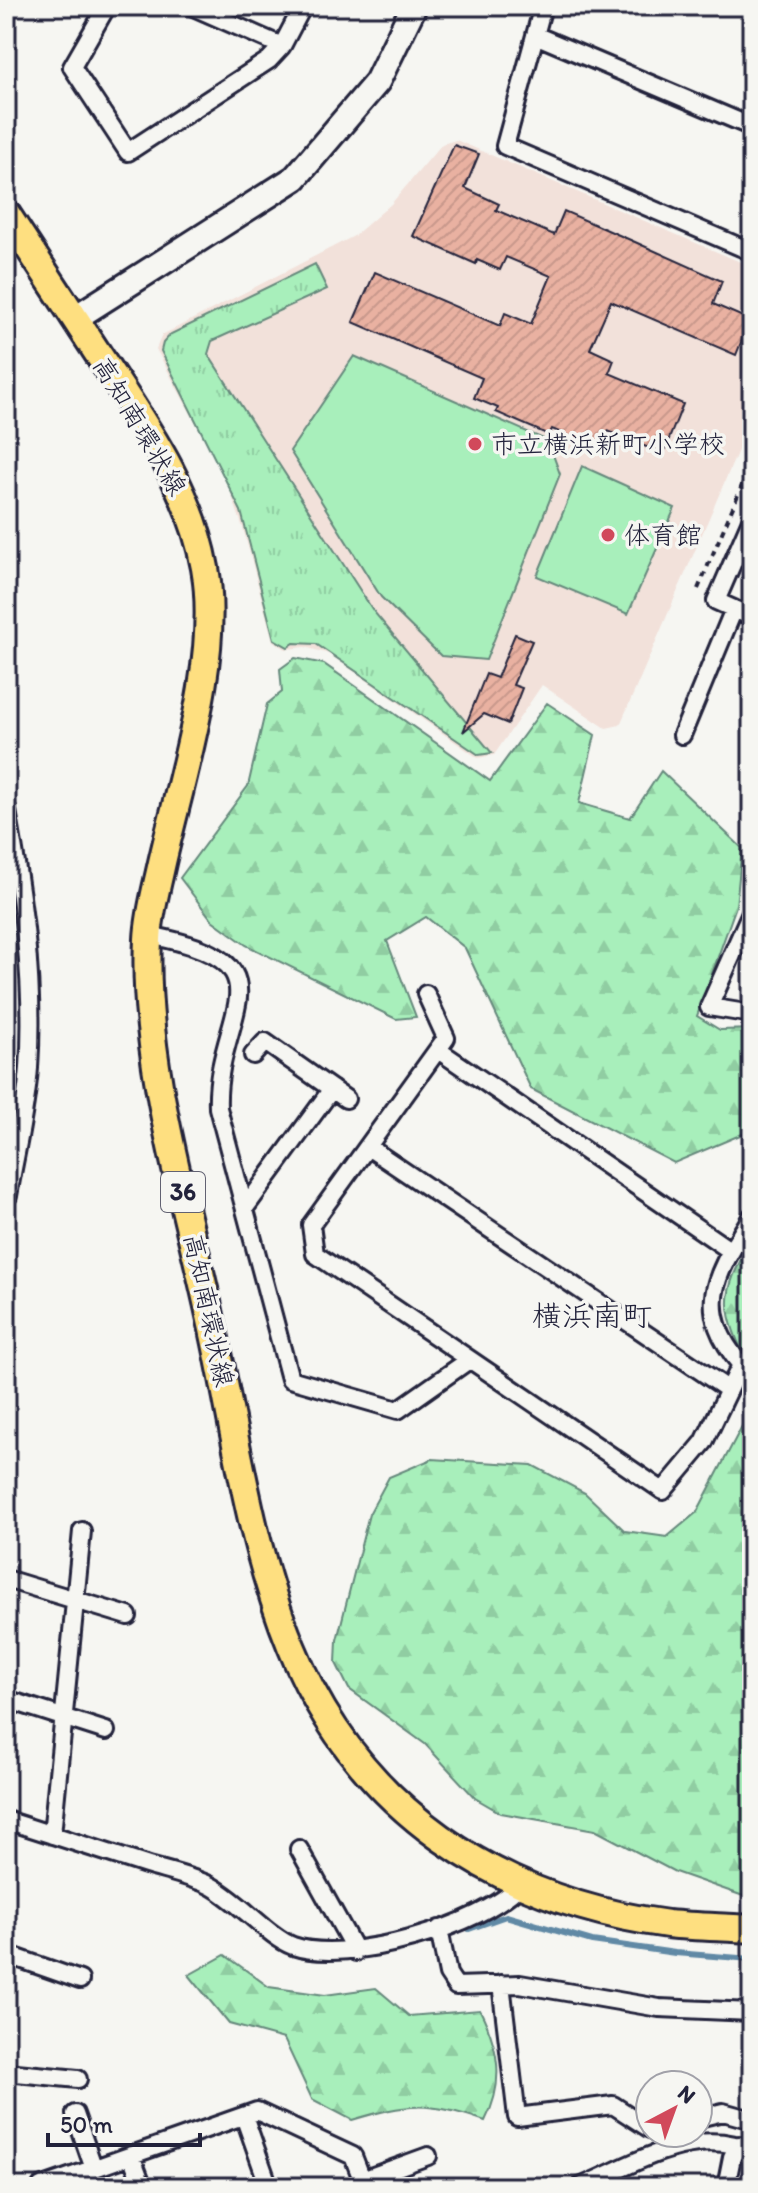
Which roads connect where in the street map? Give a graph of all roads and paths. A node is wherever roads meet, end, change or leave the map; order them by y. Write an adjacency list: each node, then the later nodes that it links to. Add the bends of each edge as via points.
1 (107, 6): 7 (street, via 72,67 128,152 269,60)
2 (191, 6): 7 (street)
3 (303, 6): 7 (street)
4 (414, 6): 11 (street, via 377,82 295,178)
5 (543, 6): 6 (street)
6 (535, 35): 8 (street); 10 (street, via 505,146)
7 (282, 46)
8 (752, 127)
9 (6, 213): 11 (main road, 高知南環状線 / 36)
10 (752, 252)
11 (75, 318): 20 (main road, 高知南環状線 / 36, via 182,491 208,596 201,686)
12 (752, 462): 14 (path)
13 (752, 518): 15 (street, via 716,601)
14 (698, 589)
15 (734, 609): 16 (street); 17 (street)
16 (752, 617)
17 (682, 735)
18 (6, 805): 28 (street, via 30,975 29,1070)
19 (752, 910): 22 (street, via 709,1007)
20 (148, 935): 29 (street, via 213,952 228,965 236,983 239,1005 217,1082 218,1108); 44 (main road, 高知南環状線 / 36, via 150,1019 168,1121 264,1564 291,1646 319,1703 388,1797 455,1851)
21 (426, 994): 23 (street, via 446,1038)
22 (752, 1014)
23 (438, 1050): 27 (street); 31 (street)
24 (253, 1055): 25 (street, via 265,1042)
25 (332, 1089): 26 (street); 29 (street)
26 (346, 1099)
27 (368, 1147): 32 (street, via 311,1225 315,1254); 33 (street)
28 (7, 1200)
29 (245, 1208): 32 (street, via 290,1379 398,1410)
30 (752, 1216): 31 (street)
31 (731, 1251): 33 (street, via 716,1282 712,1312 716,1330 741,1365)
32 (469, 1360): 33 (street, via 663,1491 704,1442)
33 (729, 1390)
34 (82, 1531): 36 (street)
35 (6, 1579): 36 (street)
36 (75, 1599): 37 (street); 39 (street)
37 (128, 1616)
38 (6, 1699): 39 (street)
39 (64, 1718): 40 (street); 42 (street)
40 (106, 1731)
41 (6, 1820): 42 (street)
42 (52, 1835): 47 (street, via 209,1885 290,1945)
43 (299, 1849): 47 (street)
44 (521, 1884): 45 (street, via 507,1900); 46 (main road, 高知南環状線 / 36, via 655,1921)
45 (439, 1929): 47 (street); 50 (street, via 448,1974 456,1986)
46 (752, 1929)
47 (356, 1952)
48 (6, 1954): 49 (street)
49 (80, 1980)
50 (501, 1984): 51 (street, via 659,2008); 57 (street, via 517,2117 613,2105)
51 (752, 2012)
52 (6, 2072): 53 (street)
53 (78, 2079)
54 (75, 2114): 62 (street)
55 (714, 2114): 58 (street)
56 (244, 2116): 60 (street); 63 (street, via 257,2111 353,2156); 66 (street)
57 (634, 2119)
58 (752, 2120)
59 (746, 2148): 67 (street, via 716,2140 665,2151); 68 (street, via 732,2157)
60 (131, 2155): 62 (street); 65 (street)
61 (428, 2156): 63 (street)
62 (94, 2169): 64 (street)
63 (363, 2184)
64 (45, 2186)
65 (143, 2187)
66 (269, 2187)
67 (580, 2187)
68 (726, 2187)

